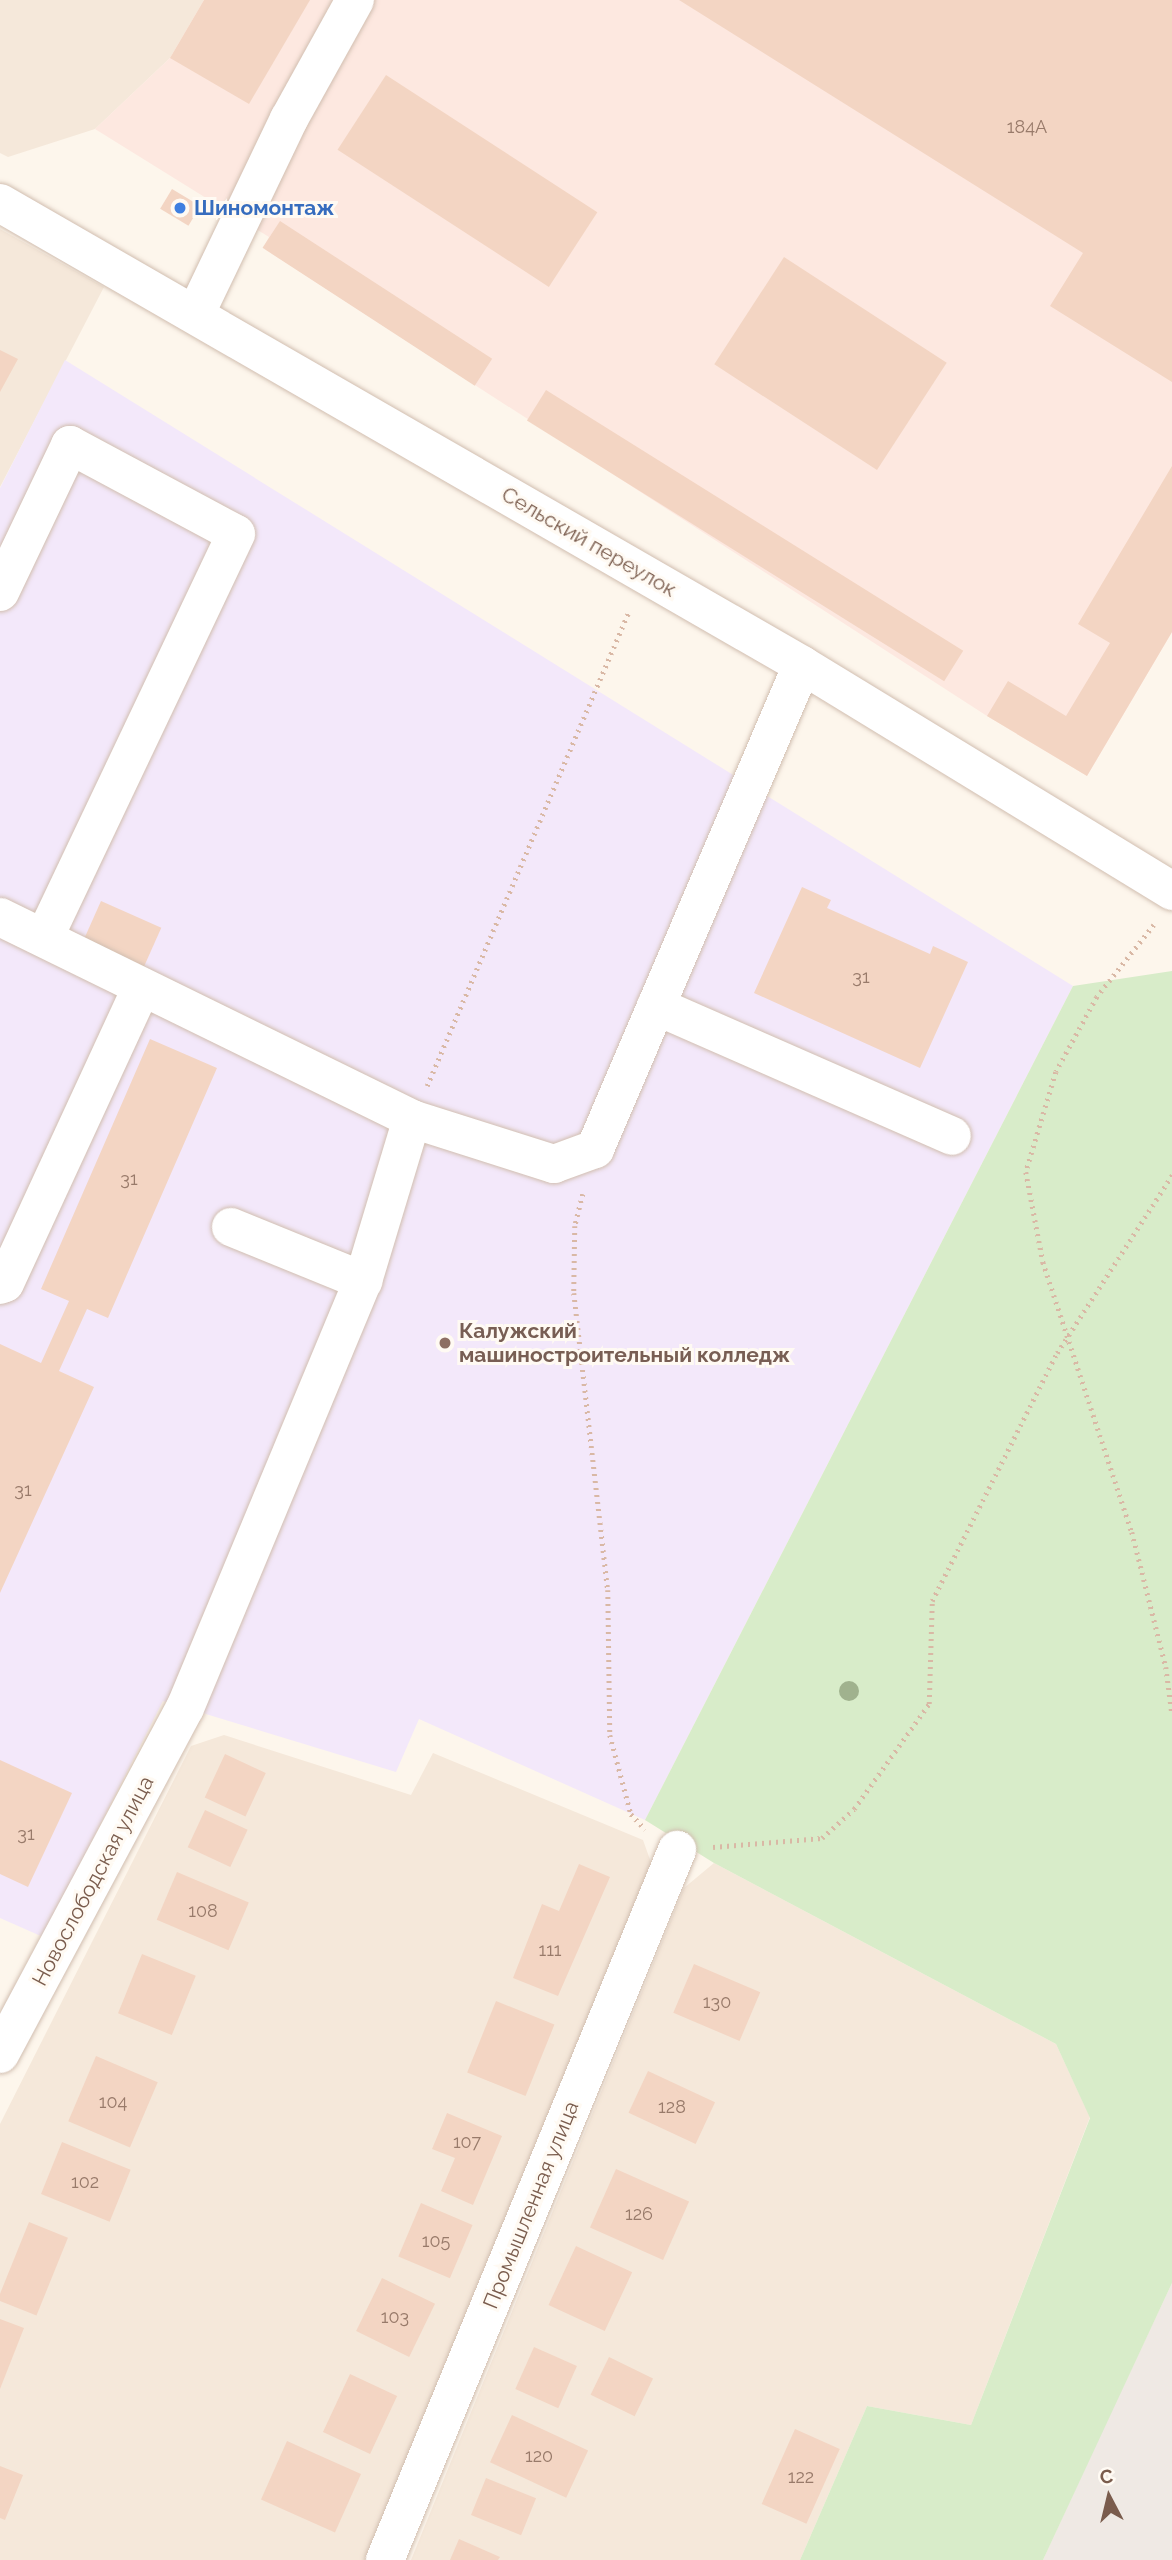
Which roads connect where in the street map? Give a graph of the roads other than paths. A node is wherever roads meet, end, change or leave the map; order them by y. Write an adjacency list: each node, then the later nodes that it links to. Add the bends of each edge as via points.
1 (355, 0): 3 (street, via 289,119)
2 (0, 203): 3 (street, Сельский переулок)
3 (196, 313): 5 (street, Сельский переулок)
4 (0, 592): 8 (street, via 71,445 236,534)
5 (802, 665): 6 (street, Сельский переулок); 10 (street)
6 (1168, 902)
7 (0, 917): 8 (street)
8 (44, 938): 9 (street)
9 (142, 987): 11 (street); 15 (street, via 5,1283)
10 (656, 1006): 11 (street, via 595,1149 554,1164); 12 (street)
11 (412, 1119): 14 (street, Новослободская улица)
12 (952, 1136)
13 (231, 1227): 14 (street)
14 (363, 1281): 17 (street, Новослободская улица, via 185,1708)
15 (0, 1285)
16 (677, 1850): 18 (street, Промышленная улица)
17 (0, 2054)
18 (385, 2560)

